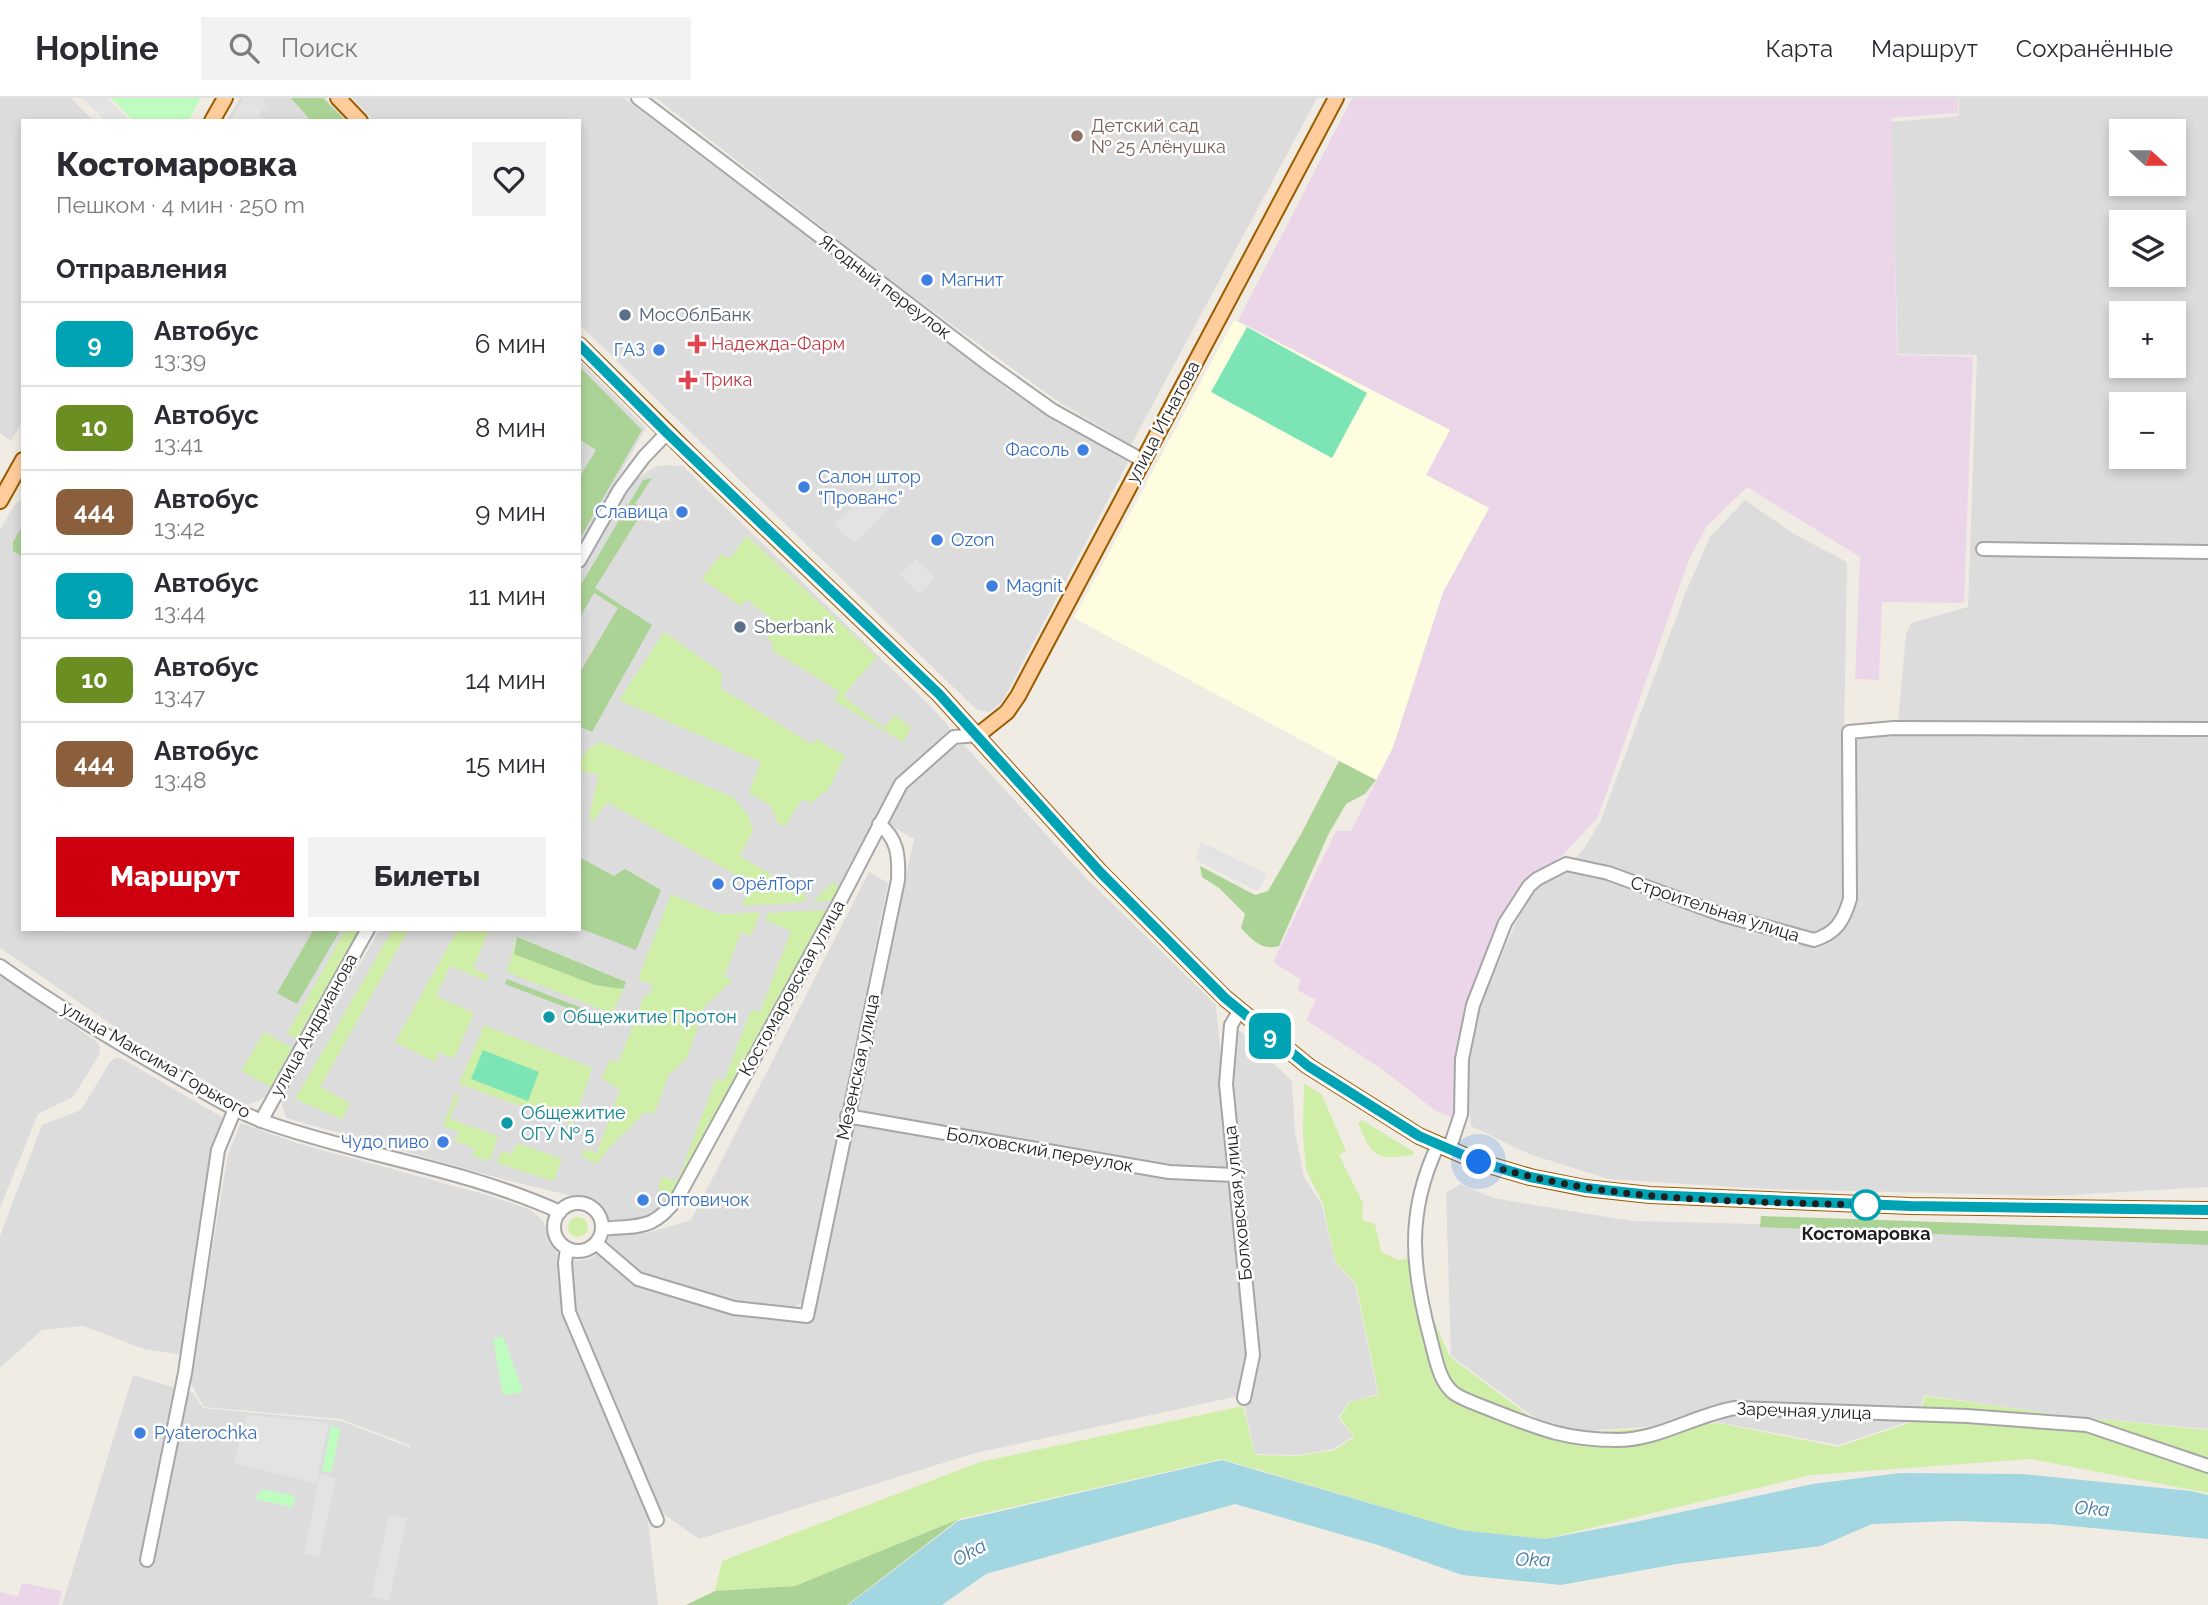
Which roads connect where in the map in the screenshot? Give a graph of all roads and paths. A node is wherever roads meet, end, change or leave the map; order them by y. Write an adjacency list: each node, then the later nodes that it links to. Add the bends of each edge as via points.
1 (225, 98): 5 (main road)
2 (338, 98): 6 (main road)
3 (638, 98): 9 (street, Ягодный переулок, via 989,365 1052,410)
4 (1336, 98): 9 (main road, улица Игнатова)
5 (213, 119)
6 (358, 119)
7 (581, 347): 8 (main road)
8 (667, 433): 14 (street, via 620,489); 16 (main road)
9 (1142, 460): 16 (main road, улица Игнатова, via 1018,696)
10 (18, 482): 11 (main road)
11 (0, 501)
12 (1983, 549): 13 (street)
13 (2208, 552)
14 (581, 557)
15 (2208, 729): 24 (street, Строительная улица, via 1894,728 1849,732 1850,899 1839,927 1814,940 1723,915 1608,873 1566,864 1537,879 1505,923 1473,1005 1462,1059 1461,1114)
16 (978, 736): 17 (street, Костомаровская улица, via 954,737 939,749 901,784); 20 (main road, via 1100,872)
17 (879, 824): 22 (street, Мезенская улица, via 897,845 898,880); 28 (street, Костомаровская улица, via 678,1197 647,1225)
18 (367, 931): 23 (street, улица Андрианова)
19 (0, 966): 21 (street, улица Максима Горького, via 115,1041)
20 (1240, 1010): 24 (main road, via 1308,1066 1403,1127); 25 (street, Болховская улица, via 1231,1025 1226,1084)
21 (235, 1109): 23 (street, улица Максима Горького); 34 (street, via 218,1150 185,1373)
22 (847, 1116): 25 (street, Болховский переулок, via 1169,1172); 29 (street, Мезенская улица, via 807,1316 734,1308 638,1279)
23 (261, 1121): 27 (street, улица Максима Горького, via 494,1186)
24 (1444, 1147): 26 (main road, via 1501,1169 1556,1183 1650,1195 1896,1206); 32 (street, Заречная улица, via 1426,1171 1416,1206 1415,1252 1419,1296 1442,1376 1454,1393 1542,1430 1572,1438 1621,1440 1735,1408 1967,1416 2087,1424)
25 (1234, 1175): 31 (street, Болховская улица, via 1253,1355)
26 (2208, 1210)
27 (560, 1212): 28 (street, via 574,1203 590,1206 600,1217); 30 (street, via 555,1232)
28 (602, 1229): 29 (street)
29 (596, 1242): 30 (street, via 583,1250)
30 (567, 1248): 33 (street, via 569,1312)
31 (1244, 1398)
32 (2208, 1466)
33 (657, 1520)
34 (147, 1560)

